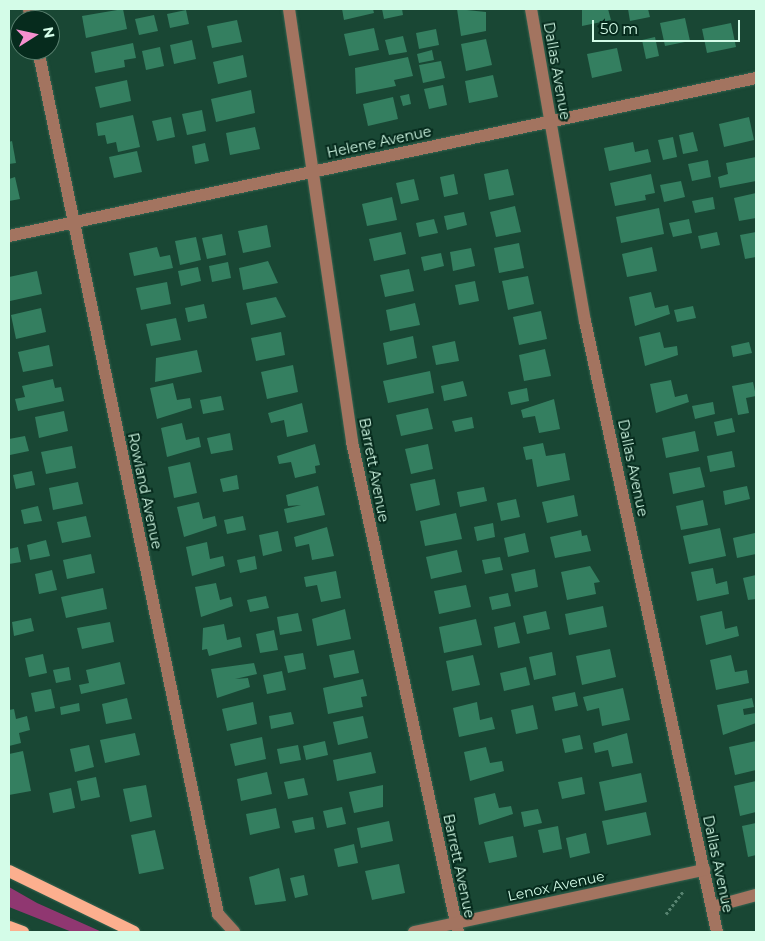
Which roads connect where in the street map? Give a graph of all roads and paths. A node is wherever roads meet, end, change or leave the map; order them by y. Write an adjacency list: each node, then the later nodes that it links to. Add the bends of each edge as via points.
1 (288, 9): 6 (street, Barrett Avenue)
2 (531, 9): 5 (street, Dallas Avenue)
3 (40, 60): 7 (street, Rowland Avenue)
4 (756, 78): 5 (street, Helene Avenue)
5 (550, 122): 6 (street, Helene Avenue); 9 (street, Dallas Avenue, via 585,321)
6 (310, 172): 7 (street, Helene Avenue); 16 (street, Barrett Avenue, via 352,442)
7 (74, 222): 8 (street, Helene Avenue); 19 (street, Rowland Avenue, via 218,914)
8 (9, 236)
9 (704, 870): 13 (street, Dallas Avenue); 16 (street, Lenox Avenue)
10 (9, 871): 18 (main road)
11 (685, 888): 14 (path, via 678,903)
12 (756, 894): 13 (street)
13 (712, 907): 21 (street, Dallas Avenue)
14 (666, 914)
15 (9, 927): 17 (main road)
16 (457, 927): 20 (street, Lenox Avenue)
17 (23, 932)
18 (134, 932)
19 (234, 932)
20 (414, 932)
21 (717, 932)

